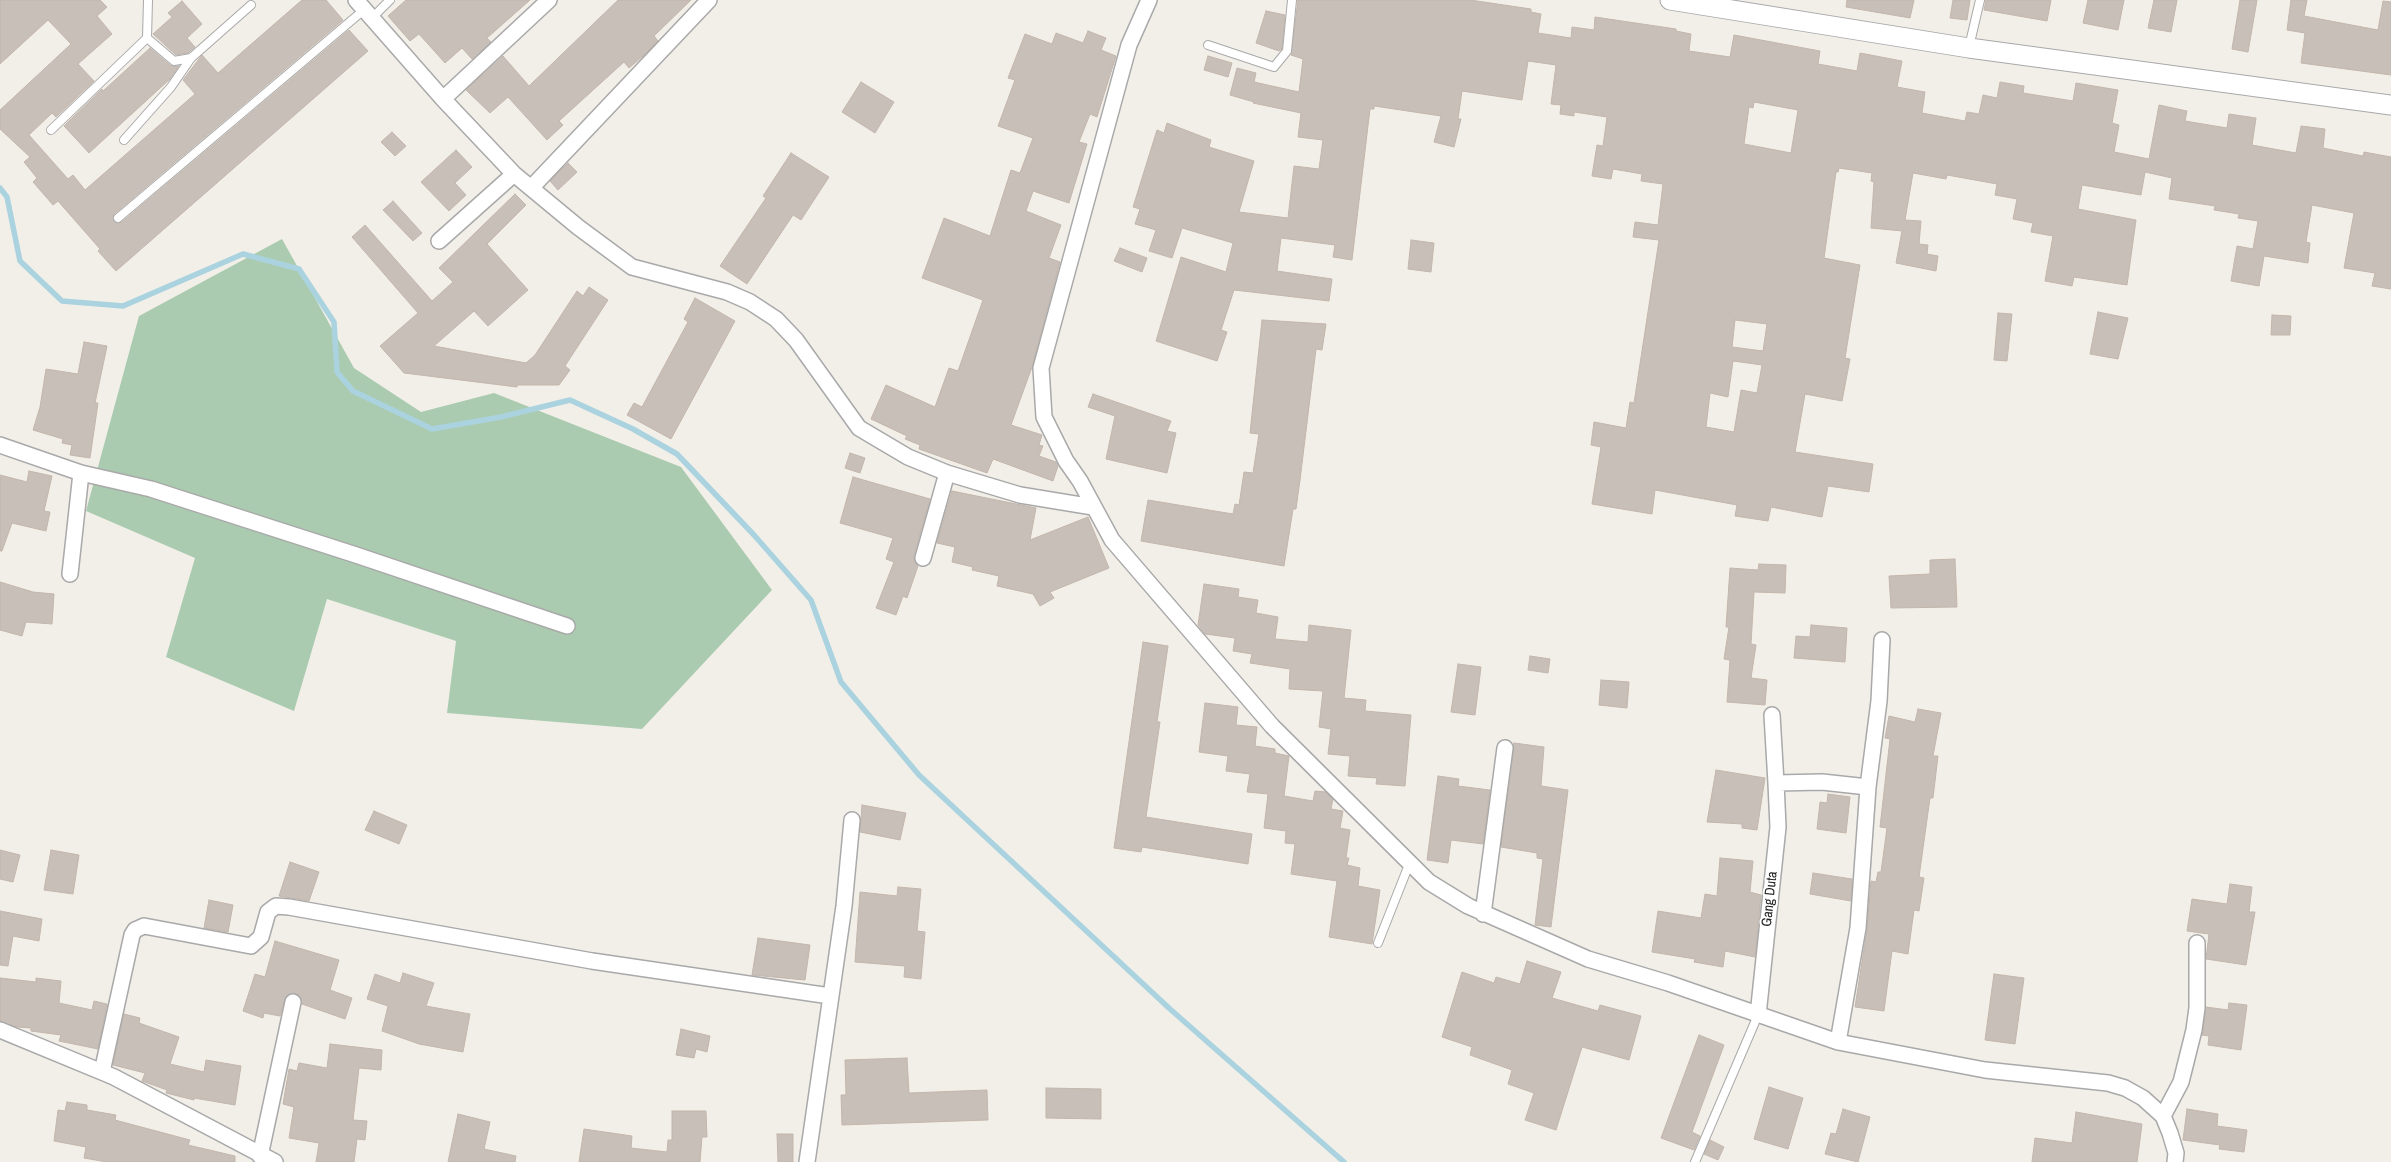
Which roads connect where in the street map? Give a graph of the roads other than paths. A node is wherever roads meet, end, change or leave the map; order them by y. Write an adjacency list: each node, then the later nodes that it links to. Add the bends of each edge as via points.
1 (148, 0): 11 (lane)
2 (390, 0): 10 (lane)
3 (549, 0): 15 (street)
4 (709, 0): 20 (street)
5 (1149, 0): 26 (street, via 1129,45 1041,368 1044,417)
6 (1292, 0): 12 (lane, via 1287,50 1274,67)
7 (1670, 0): 13 (street)
8 (1980, 0): 13 (lane)
9 (251, 5): 14 (lane)
10 (364, 9): 15 (street); 21 (lane)
11 (147, 38): 14 (lane, via 174,61); 17 (lane)
12 (1208, 45)
13 (1969, 48): 16 (street)
14 (191, 58): 18 (lane, via 171,88)
15 (443, 99): 19 (street)
16 (2391, 105)
17 (51, 130)
18 (124, 140)
19 (514, 174): 20 (street); 22 (street)
20 (530, 188): 25 (street, via 632,267 727,292 776,319 796,340 859,428 908,457)
21 (118, 218)
22 (439, 241)
23 (0, 445): 24 (street)
24 (81, 473): 28 (street); 29 (street, via 151,489)
25 (947, 473): 26 (street, via 1020,494); 27 (street)
26 (1093, 507): 36 (street, via 1112,540 1272,726)
27 (923, 558)
28 (70, 574)
29 (567, 626)
30 (1882, 640): 34 (street, via 1880,700)
31 (1772, 715): 33 (street, Gang Duta)
32 (1504, 748): 37 (street)
33 (1776, 784): 34 (street, via 1822,782); 42 (street, Gang Duta, via 1778,827)
34 (1868, 787): 44 (street, via 1858,928)
35 (852, 820): 40 (street, via 844,906)
36 (1410, 862): 37 (street, via 1447,895); 38 (lane)
37 (1483, 914): 42 (street, via 1588,959)
38 (1378, 943)
39 (2197, 943): 46 (street, via 2194,1030 2181,1082)
40 (830, 996): 45 (street, via 592,961 276,906 268,912 261,937 251,946 144,926 135,930); 49 (street)
41 (293, 1002): 47 (street)
42 (1758, 1015): 44 (street); 50 (lane)
43 (0, 1030): 45 (street)
44 (1838, 1042): 46 (street, via 1985,1070 2108,1083 2143,1098)
45 (102, 1072): 47 (street)
46 (2163, 1116): 51 (street)
47 (260, 1156): 48 (street)
48 (275, 1162)
49 (807, 1162)
50 (1695, 1162)
51 (2176, 1162)

